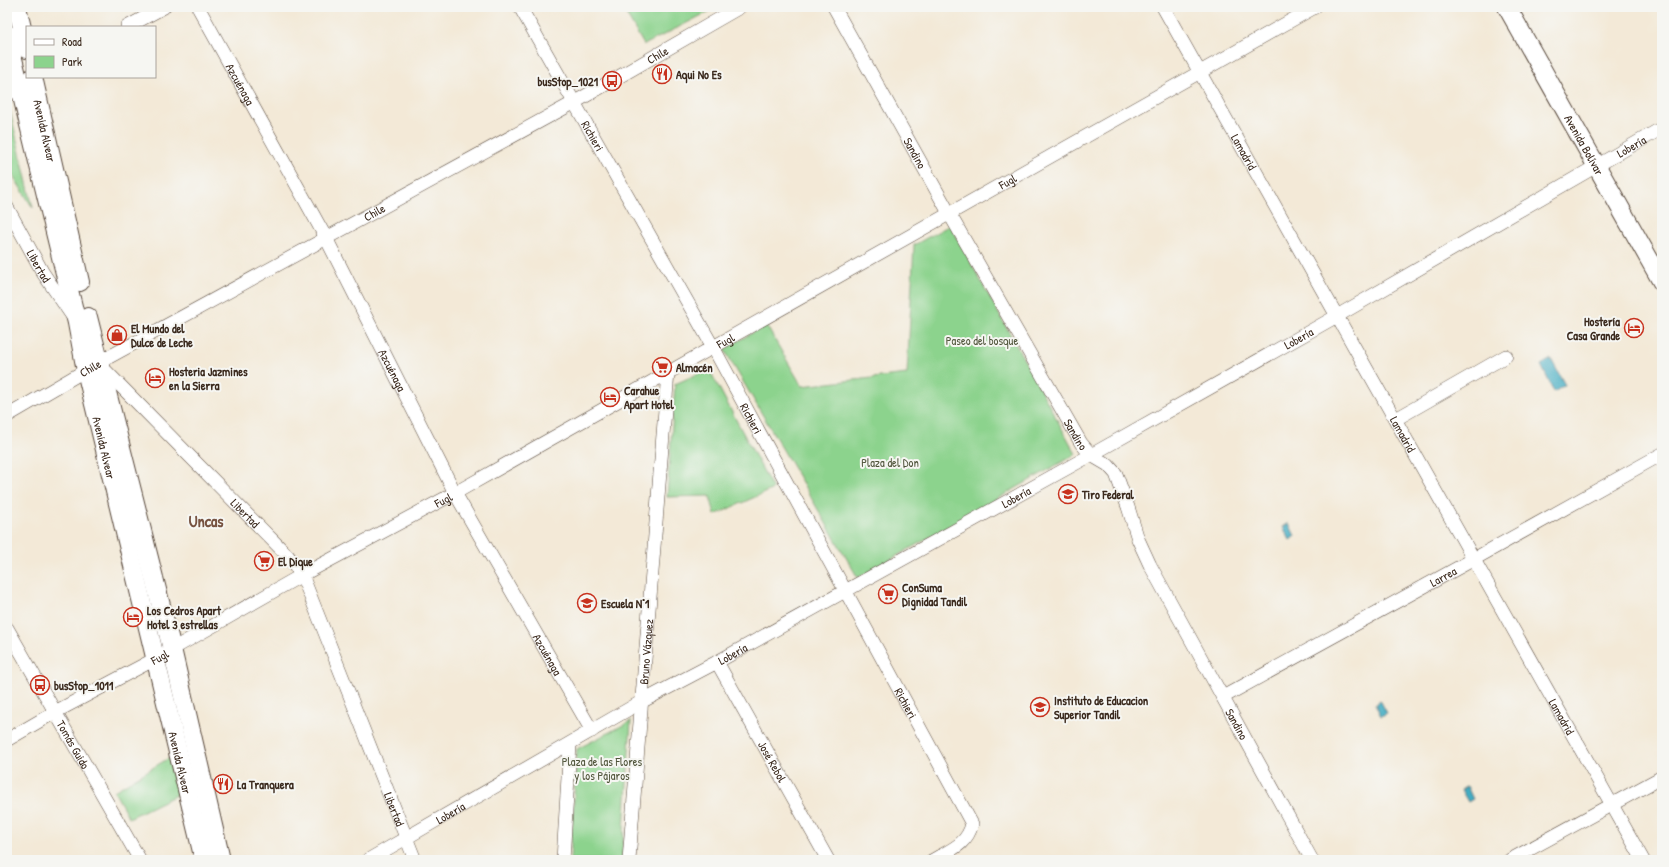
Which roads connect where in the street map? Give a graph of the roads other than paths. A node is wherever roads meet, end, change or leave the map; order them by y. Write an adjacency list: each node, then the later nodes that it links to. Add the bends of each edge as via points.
1 (18, 7): 12 (main road)
2 (164, 7): 10 (street)
3 (198, 7): 20 (street, Azcuénaga)
4 (520, 7): 15 (street, Richieri)
5 (740, 7): 15 (street, Chile)
6 (834, 7): 19 (street, Sandino)
7 (1163, 7): 13 (street, Lamadrid)
8 (1315, 7): 13 (street, Fugl)
9 (1507, 7): 17 (main road, Avenida Bolívar)
10 (129, 26)
11 (7, 34): 14 (main road, Avenida Alvear)
12 (26, 44)
13 (1200, 72): 19 (street, Fugl); 22 (street, Lamadrid)
14 (26, 83): 23 (main road, Avenida Alvear); 26 (main road, Avenida Alvear)
15 (575, 102): 20 (street, Chile); 24 (street, Richieri)
16 (1662, 128): 17 (street, Lobería)
17 (1596, 165): 21 (main road, Avenida Bolívar); 22 (street, Lobería)
18 (7, 207): 23 (street, Libertad, via 43,273)
19 (949, 213): 24 (street, Fugl); 30 (street, Sandino, via 1081,444)
20 (326, 238): 26 (street, Chile); 32 (street, Azcuénaga)
21 (1662, 282)
22 (1337, 316): 29 (street, Lamadrid); 30 (street, Lobería)
23 (77, 323): 26 (main road, Avenida Alvear)
24 (712, 347): 27 (street, Fugl); 35 (street, Richieri)
25 (1506, 356): 29 (street)
26 (92, 367): 28 (street, Chile); 34 (street, Libertad, via 288,556); 37 (main road, Avenida Alvear); 38 (main road, Avenida Alvear)
27 (668, 372): 32 (street, Fugl); 41 (street, Bruno Vázquez)
28 (7, 416)
29 (1396, 419): 33 (street, Lamadrid)
30 (1091, 454): 35 (street, Lobería); 40 (street, Sandino, via 1108,465 1116,474 1138,539 1150,565)
31 (1662, 454): 33 (street, Larrea)
32 (455, 493): 34 (street, Fugl); 43 (street, Azcuénaga)
33 (1474, 559): 40 (street, Larrea); 47 (street, Lamadrid)
34 (302, 576): 37 (street, Fugl); 48 (street, Libertad)
35 (845, 590): 39 (street, Lobería); 57 (street, Richieri, via 972,824 969,834 959,845)
36 (7, 628): 42 (street, Tomás Guido)
37 (172, 649): 38 (street, Fugl); 51 (main road, Avenida Alvear)
38 (155, 659): 42 (street, Fugl); 50 (main road, Avenida Alvear)
39 (716, 662): 41 (street, Lobería); 56 (street, José Rebol)
40 (1223, 697): 58 (street, Sandino)
41 (641, 702): 43 (street, Lobería); 55 (street, Bruno Vázquez)
42 (55, 712): 44 (street, Fugl); 49 (street, Tomás Guido)
43 (592, 731): 45 (street, Lobería)
44 (7, 740)
45 (570, 744): 48 (street, Lobería); 54 (street)
46 (1662, 777): 47 (street)
47 (1612, 804): 59 (street); 60 (street, Lamadrid)
48 (407, 838): 52 (street, Lobería); 53 (street, Libertad)
49 (140, 860)
50 (204, 860)
51 (221, 860)
52 (368, 860)
53 (415, 860)
54 (563, 860)
55 (629, 860)
56 (828, 860)
57 (933, 860)
58 (1312, 860)
59 (1510, 860)
60 (1644, 860)

